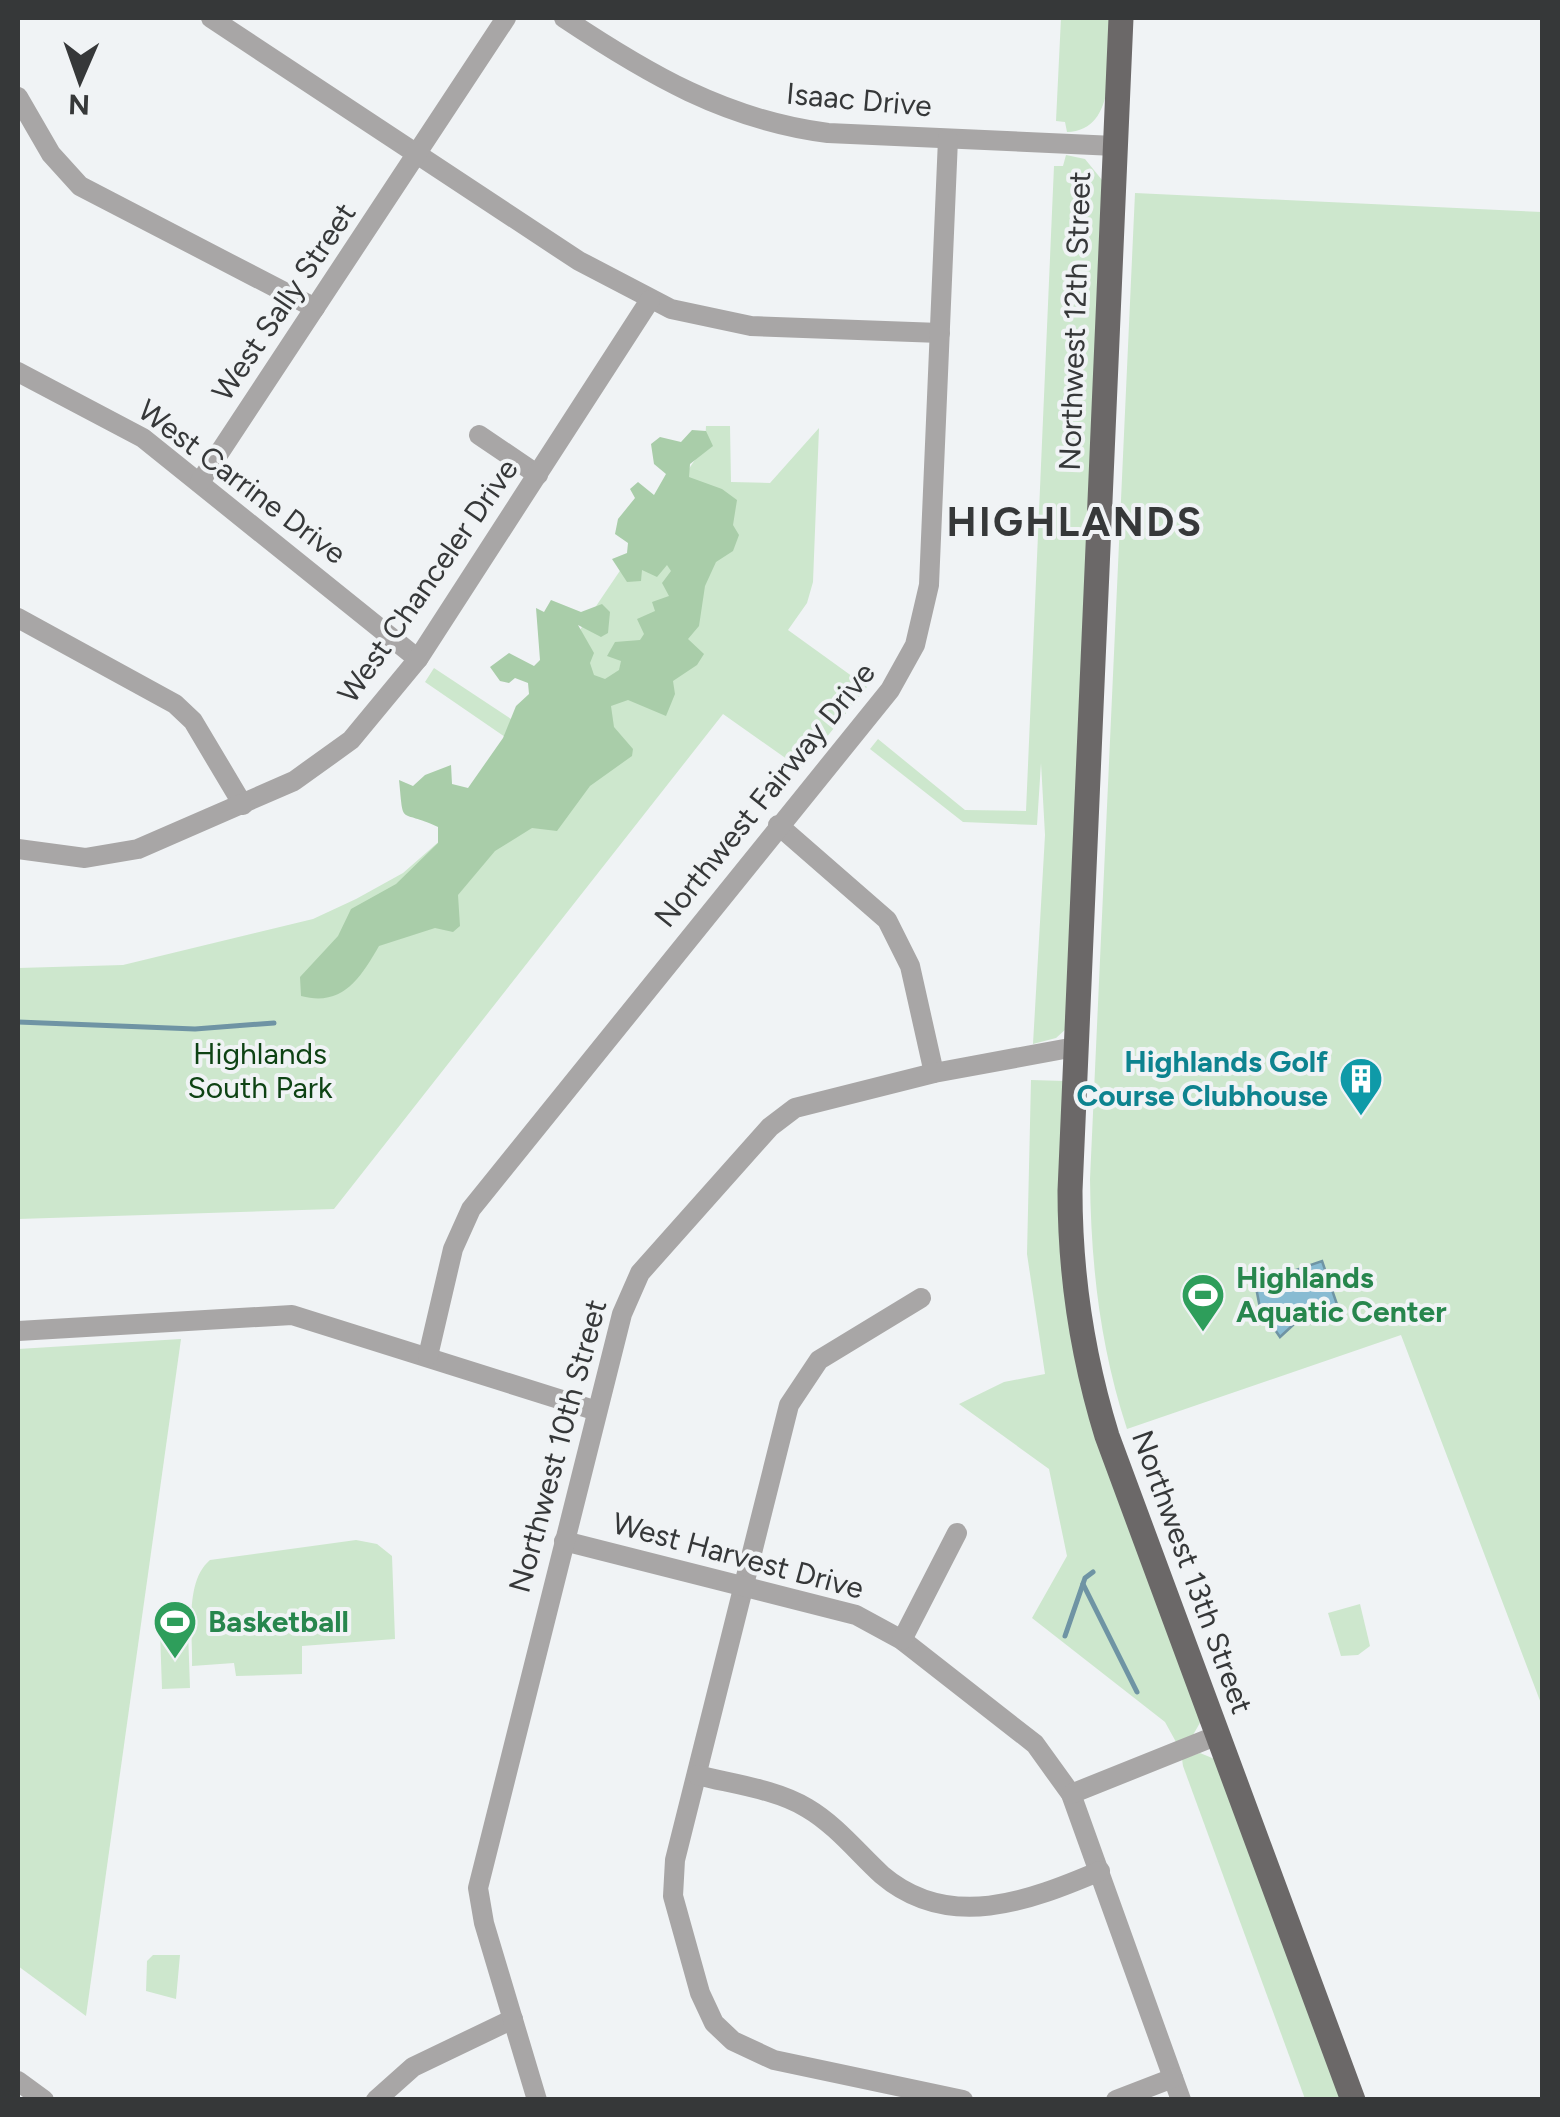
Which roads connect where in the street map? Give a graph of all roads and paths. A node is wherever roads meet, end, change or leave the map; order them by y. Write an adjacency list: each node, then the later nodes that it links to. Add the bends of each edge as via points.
1 (211, 18): 8 (street)
2 (506, 18): 8 (street)
3 (564, 18): 6 (street, Isaac Drive, via 647,73 750,118 828,132)
4 (1121, 18): 7 (main road, Northwest 12th Street)
5 (18, 97): 10 (street, via 80,186)
6 (948, 139): 7 (street, Isaac Drive); 11 (street, Northwest Fairway Drive)
7 (1115, 146): 21 (main road, Northwest 12th Street)
8 (418, 155): 9 (street, via 578,261); 10 (street, West Sally Street)
9 (650, 300): 11 (street, via 725,324); 14 (street, West Chanceler Drive)
10 (315, 308): 15 (street, West Sally Street)
11 (940, 334): 19 (street, Northwest Fairway Drive, via 924,622 890,690)
12 (18, 372): 15 (street, West Carrine Drive, via 142,438)
13 (480, 435): 14 (street)
14 (538, 475): 17 (street, West Chanceler Drive)
15 (200, 482): 17 (street, West Carrine Drive)
16 (18, 618): 18 (street, via 174,704 193,721)
17 (418, 659): 18 (street, West Chanceler Drive, via 351,740 294,781)
18 (243, 805): 20 (street, West Chanceler Drive, via 113,855 59,857)
19 (778, 825): 22 (street, via 887,920 910,966); 25 (street, Northwest Fairway Drive, via 471,1209 454,1249)
20 (18, 848)
21 (1076, 1047): 22 (street, Northwest 10th Street); 31 (main road, Northwest 13th Street, via 1070,1249 1084,1353)
22 (934, 1073): 26 (street, Northwest 10th Street, via 806,1104 770,1127 632,1286)
23 (921, 1298): 29 (street, via 820,1360 796,1389)
24 (18, 1331): 25 (street, via 292,1315)
25 (428, 1356): 26 (street)
26 (597, 1411): 28 (street, Northwest 10th Street)
27 (958, 1533): 30 (street)
28 (564, 1541): 29 (street, West Harvest Drive); 35 (street, Northwest 10th Street, via 478,1888)
29 (743, 1587): 30 (street, West Harvest Drive, via 856,1615); 32 (street)
30 (902, 1640): 33 (street, West Harvest Drive, via 1035,1744)
31 (1218, 1735): 33 (street); 44 (main road, Northwest 13th Street)
32 (696, 1775): 34 (street, via 796,1802 893,1883 936,1904 1002,1906); 41 (street, via 673,1896 700,1994 725,2034 774,2060)
33 (1071, 1794): 34 (street)
34 (1100, 1870): 36 (street)
35 (513, 2018): 39 (street, via 413,2068); 40 (street, Northwest 10th Street)
36 (1173, 2078): 42 (street); 43 (street)
37 (18, 2081): 38 (street)
38 (44, 2100)
39 (376, 2100)
40 (537, 2100)
41 (963, 2100)
42 (1116, 2100)
43 (1182, 2100)
44 (1353, 2100)

